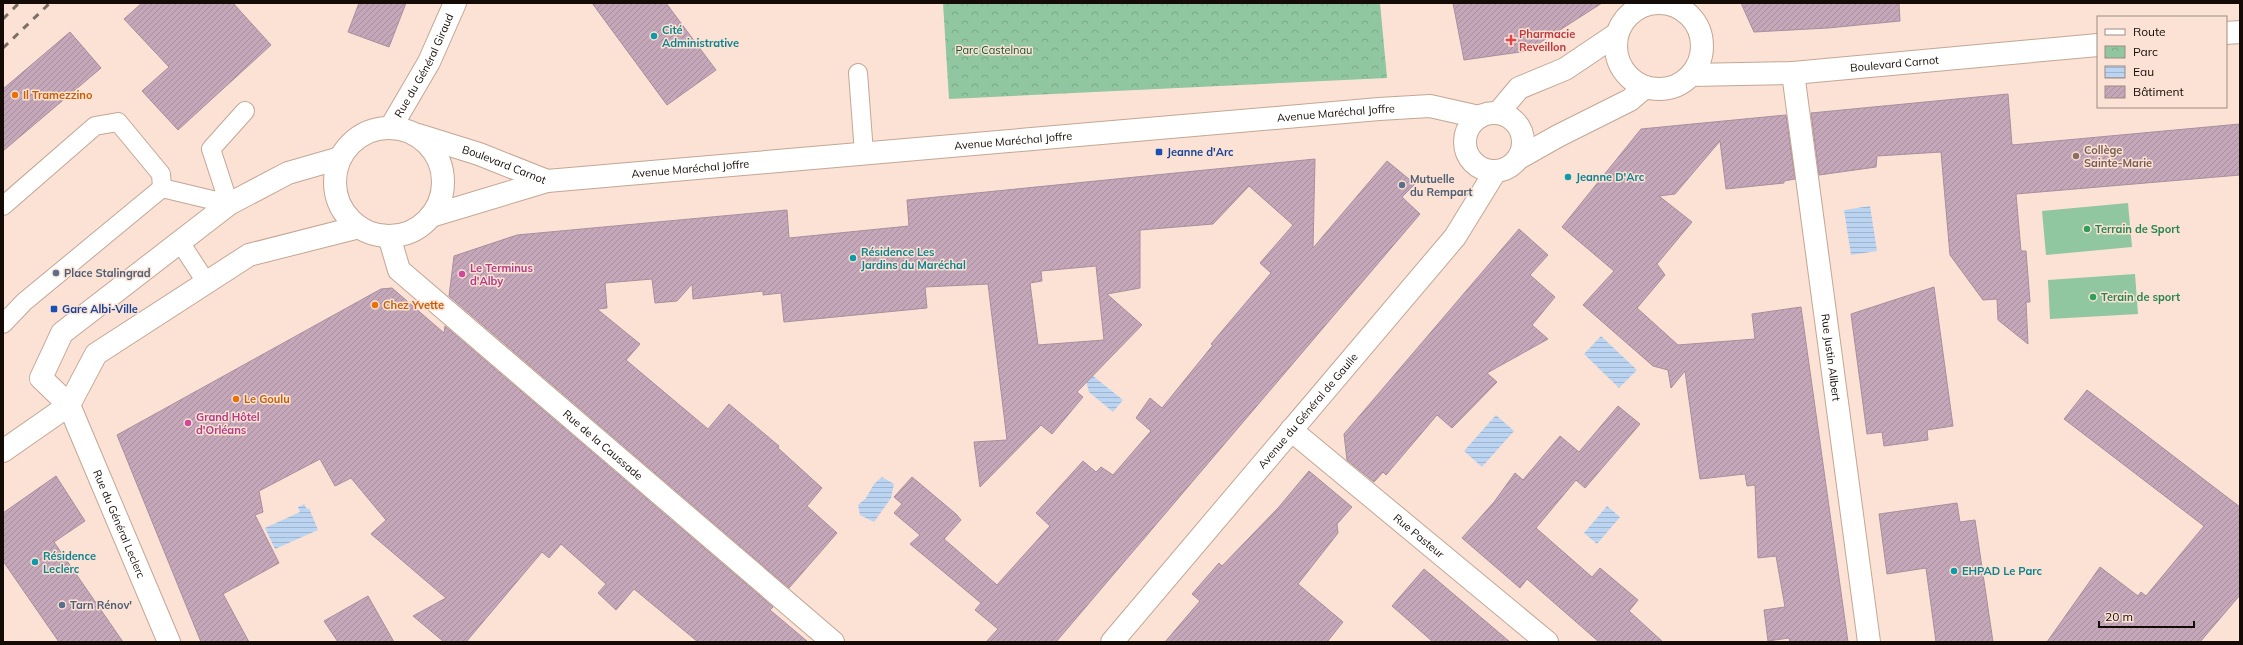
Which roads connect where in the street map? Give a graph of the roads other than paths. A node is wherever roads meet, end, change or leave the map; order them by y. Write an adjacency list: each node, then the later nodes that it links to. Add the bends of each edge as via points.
1 (455, 3): 14 (main road, Rue du Général Giraud, via 429,62)
2 (1654, 3): 3 (main road); 6 (main road, via 1631,13)
3 (1681, 6): 10 (main road, via 1698,26 1701,39 1702,52)
4 (2240, 32): 5 (main road)
5 (2227, 33)
6 (1617, 34): 11 (main road, via 1618,60 1624,72 1633,81); 13 (main road, via 1565,69 1519,88)
7 (2097, 45): 9 (main road, Boulevard Carnot)
8 (858, 73): 16 (lane)
9 (1793, 73): 10 (main road, Boulevard Carnot); 37 (main road, Rue Justin Alibert)
10 (1691, 75): 11 (main road, via 1670,88)
11 (1645, 87): 18 (main road, via 1630,100)
12 (245, 111): 22 (lane, via 211,149)
13 (1489, 115): 16 (main road, Avenue Maréchal Joffre, via 1430,106 1379,109); 18 (main road, via 1508,116 1521,130 1524,139); 19 (main road, via 1472,123 1464,141 1466,150 1476,166)
14 (391, 127): 15 (main road); 17 (main road, via 361,135 349,145)
15 (415, 134): 20 (main road, Boulevard Carnot, via 479,154); 24 (main road, via 428,144 437,156 442,171 443,187 439,202)
16 (864, 153): 20 (main road, Avenue Maréchal Joffre)
17 (340, 158): 22 (main road, via 288,173); 25 (main road, via 335,173 339,203 347,217)
18 (1519, 158): 19 (main road, via 1513,165)
19 (1495, 172): 31 (main road, Avenue du Général de Gaulle, via 1455,237)
20 (547, 181): 24 (main road, Boulevard Carnot)
21 (162, 188): 22 (lane); 23 (lane, via 161,174 118,122 95,126); 29 (lane, via 24,302)
22 (229, 204): 27 (main road)
23 (3, 206)
24 (431, 216): 26 (main road, via 419,227 404,234)
25 (359, 227): 26 (main road, via 373,234); 28 (main road, via 248,255)
26 (389, 236): 34 (main road, Rue de la Caussade, via 399,270)
27 (180, 242): 28 (lane); 30 (main road, via 62,333 41,378)
28 (206, 282): 30 (main road, via 96,354)
29 (3, 324)
30 (69, 405): 32 (main road); 33 (main road, Rue du Général Leclerc)
31 (1291, 430): 35 (main road, Avenue du Général de Gaulle); 36 (main road, Rue Pasteur)
32 (3, 451)
33 (169, 642)
34 (833, 642)
35 (1112, 642)
36 (1547, 642)
37 (1868, 642)

